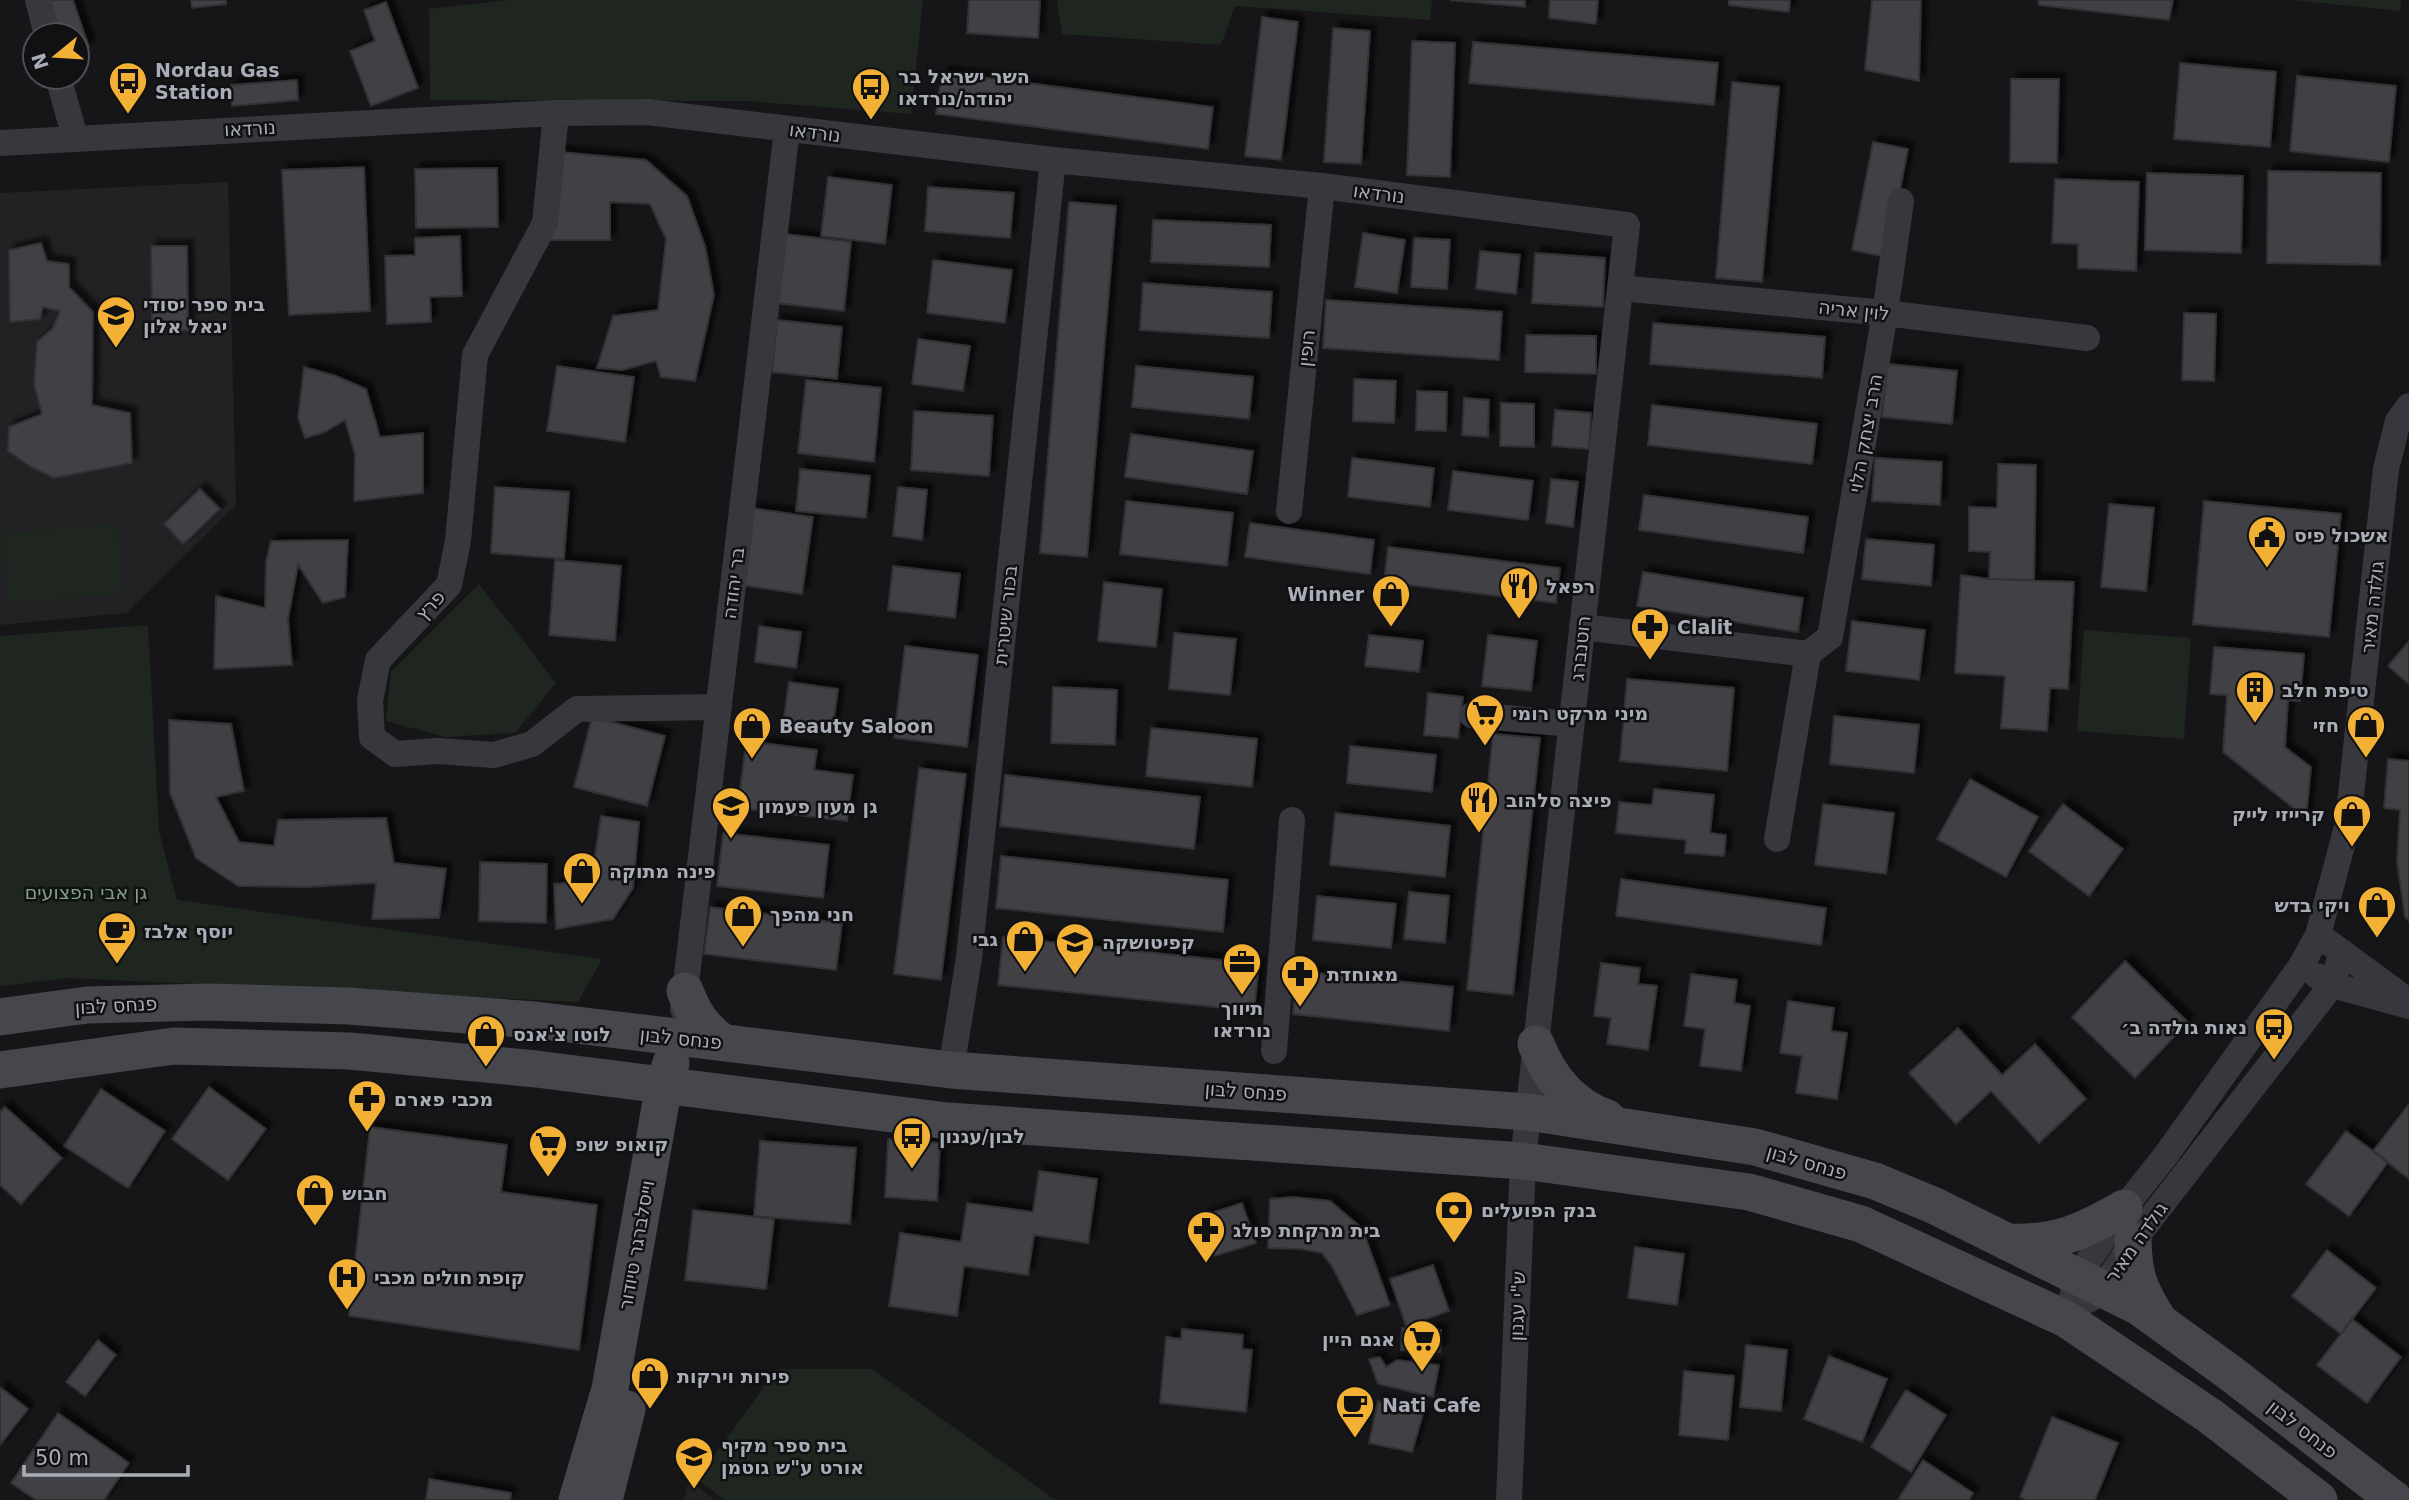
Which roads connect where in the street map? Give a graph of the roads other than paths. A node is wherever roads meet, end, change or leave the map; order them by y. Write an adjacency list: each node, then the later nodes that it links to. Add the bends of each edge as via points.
1 (37, 0): 2 (street)
2 (43, 21)
3 (62, 91): 6 (street)
4 (556, 113): 5 (street, נורדאו, via 647,112); 6 (street, נורדאו); 19 (street, פרץ, via 545,223 475,355 449,585 378,660 370,700 372,737 395,754 494,755 532,744 577,709)
5 (787, 129): 8 (street, נורדאו); 19 (street, בר יהודה)
6 (75, 137): 7 (street, נורדאו)
7 (0, 143)
8 (1053, 160): 9 (street, נורדאו); 36 (street, בכור שיטרית, via 969,958)
9 (1322, 186): 11 (street, נורדאו); 16 (street, רופין)
10 (1901, 201): 13 (street, הרב יצחק הלוי)
11 (1627, 225): 12 (street, רוטנברג)
12 (1620, 288): 13 (street, לוין אריה); 17 (street, רוטנברג)
13 (1885, 313): 14 (street, לוין אריה); 18 (street, הרב יצחק הלוי, via 1830,637)
14 (2088, 338)
15 (2409, 406): 24 (street, גולדה מאיר, via 2398,421 2386,469 2348,823)
16 (1289, 510)
17 (1582, 627): 18 (street); 21 (street, רוטנברג)
18 (1808, 654): 23 (street)
19 (719, 707): 28 (street, בר יהודה)
20 (1472, 715): 21 (street)
21 (1571, 724): 33 (street, רוטנברג)
22 (1292, 820): 34 (street)
23 (1777, 839)
24 (2318, 935): 25 (street); 26 (street, גולדה מאיר)
25 (2342, 952): 27 (street, גולדה מאיר); 29 (street)
26 (2301, 966): 27 (street); 40 (street, גולדה מאיר)
27 (2332, 985): 29 (street); 42 (street, גולדה מאיר)
28 (685, 991): 31 (street, בר יהודה); 32 (main road, via 703,1026)
29 (2409, 1004)
30 (0, 1017): 31 (main road, פנחס לבון, via 87,1005 348,1006 535,1020)
31 (679, 1038): 32 (main road, פנחס לבון); 37 (main road, וייסלברגר טיודור)
32 (722, 1042): 36 (main road, פנחס לבון)
33 (1536, 1044): 38 (street, רוטנברג); 39 (main road, via 1550,1074 1574,1100 1598,1115)
34 (1274, 1051)
35 (0, 1070): 37 (main road, via 174,1045 349,1052)
36 (951, 1070): 38 (main road, פנחס לבון)
37 (676, 1087): 41 (main road, via 948,1121); 48 (main road, וייסלברגר טיודור, via 610,1389); 49 (main road, וייסלברגר טיודור, via 647,1324)
38 (1528, 1112): 39 (main road, פנחס לבון); 41 (street, ש"י עגנון)
39 (1641, 1130): 44 (main road, פנחס לבון, via 1755,1147 1875,1181)
40 (2165, 1155): 42 (street); 43 (street, גולדה מאיר)
41 (1522, 1161): 46 (main road, via 1749,1192 1861,1224); 50 (street, ש"י עגנון)
42 (2189, 1170): 43 (street, גולדה מאיר)
43 (2128, 1224): 44 (main road, via 2040,1241); 45 (street, גולדה מאיר); 47 (main road, via 2138,1284)
44 (2005, 1242): 45 (main road, פנחס לבון)
45 (2091, 1282): 46 (street, גולדה מאיר); 47 (main road, פנחס לבון)
46 (2066, 1319): 51 (main road, via 2210,1416)
47 (2159, 1322): 52 (main road, פנחס לבון)
48 (577, 1500)
49 (604, 1500)
50 (1509, 1500)
51 (2319, 1500)
52 (2395, 1500)

